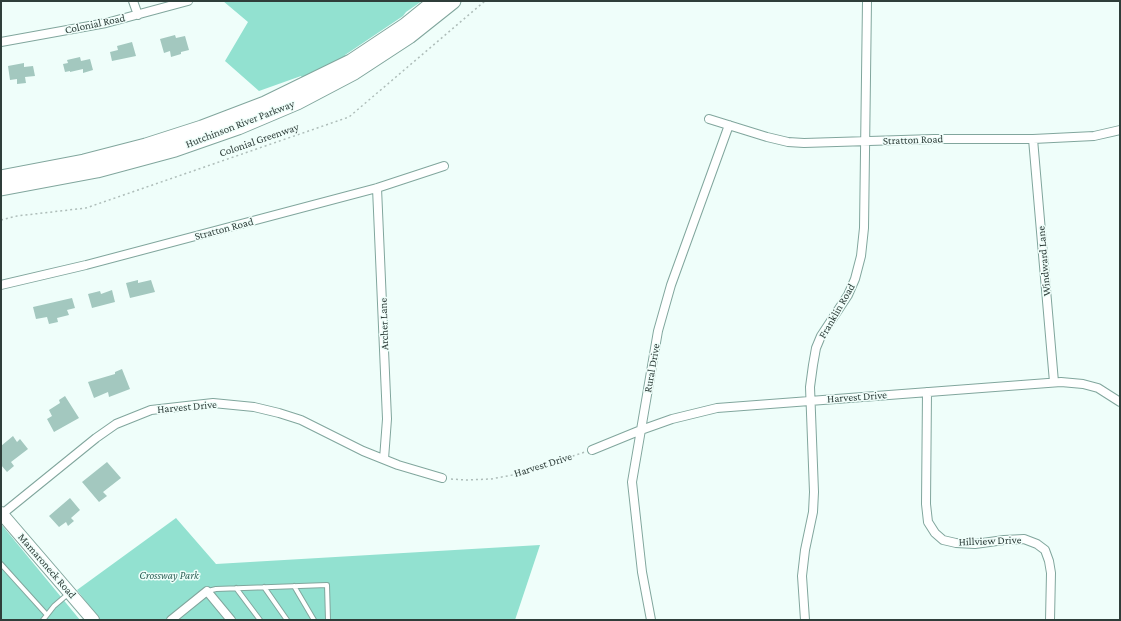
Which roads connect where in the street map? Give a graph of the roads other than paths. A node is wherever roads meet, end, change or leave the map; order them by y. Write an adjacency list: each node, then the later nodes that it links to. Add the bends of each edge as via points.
1 (133, 1): 6 (street)
2 (188, 1): 6 (street, Colonial Road)
3 (436, 1): 15 (highway, Hutchinson River Parkway, via 405,26 351,62 265,104 146,146)
4 (453, 1): 14 (highway, Hutchinson River Parkway, via 382,55 297,102 206,139)
5 (867, 1): 12 (street, Franklin Road)
6 (138, 14): 7 (street, Colonial Road, via 106,23)
7 (1, 42)
8 (709, 119): 9 (street, Stratton Road)
9 (729, 125): 12 (street, Stratton Road, via 788,142); 24 (street, Rural Drive, via 671,285 658,331)
10 (1120, 130): 11 (street, Stratton Road, via 1094,136)
11 (1033, 139): 12 (street, Stratton Road); 20 (street, Windward Lane)
12 (865, 141): 22 (street, Franklin Road, via 864,228 861,256 848,296 824,330 816,348)
13 (444, 166): 17 (street, Stratton Road)
14 (97, 170): 16 (highway, Hutchinson River Parkway); 18 (highway, via 42,190)
15 (1, 178)
16 (1, 188)
17 (378, 188): 19 (street, Stratton Road); 26 (street, Archer Lane, via 387,419)
18 (1, 199)
19 (1, 285)
20 (1054, 382): 21 (street, Harvest Drive); 23 (street, Harvest Drive, via 1098,388)
21 (927, 392): 22 (street, Harvest Drive); 46 (street, Hillview Drive, via 928,522 943,540 956,544 1024,539 1045,550 1051,573)
22 (810, 400): 24 (street, Harvest Drive, via 717,408); 45 (street, Franklin Road, via 814,492 802,576)
23 (1120, 402)
24 (640, 430): 25 (street, Harvest Drive); 44 (street, Rural Drive, via 632,482 642,572)
25 (592, 450)
26 (384, 460): 27 (street, Harvest Drive); 28 (street, Harvest Drive, via 301,420 279,413 213,402 169,407 151,410 116,424)
27 (442, 478)
28 (1, 514): 34 (street, Mamaroneck Road)
29 (1, 564): 35 (lane)
30 (294, 586): 31 (lane); 42 (lane); 43 (lane, via 327,585)
31 (264, 587): 32 (lane); 41 (lane)
32 (236, 588): 33 (lane); 40 (lane)
33 (207, 591): 38 (street); 39 (street)
34 (69, 592): 35 (lane); 37 (street, Mamaroneck Road)
35 (47, 615): 36 (lane)
36 (43, 620)
37 (93, 620)
38 (171, 620)
39 (231, 620)
40 (260, 620)
41 (287, 620)
42 (314, 620)
43 (328, 620)
44 (652, 620)
45 (805, 620)
46 (1050, 620)

